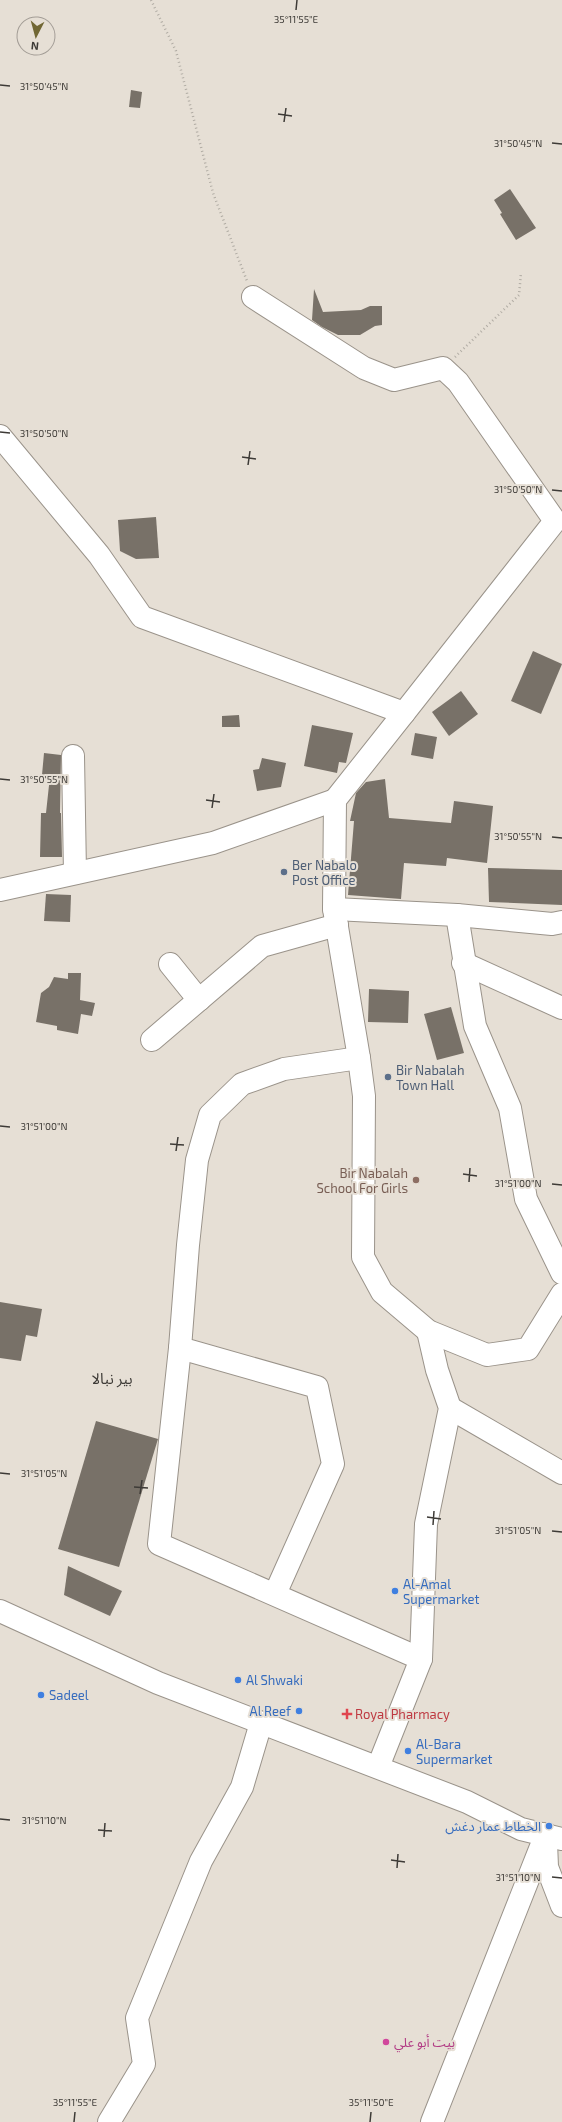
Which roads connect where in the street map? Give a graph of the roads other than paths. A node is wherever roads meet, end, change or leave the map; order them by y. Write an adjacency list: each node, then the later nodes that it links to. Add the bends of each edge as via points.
1 (253, 297): 3 (street, via 364,368 394,380 444,368 458,382)
2 (0, 436): 4 (street, via 98,555 142,617)
3 (558, 520): 4 (street)
4 (404, 713): 6 (street)
5 (72, 756): 7 (street)
6 (335, 800): 7 (street, via 214,843); 10 (street)
7 (75, 873): 8 (street)
8 (0, 890)
9 (457, 915): 10 (street); 11 (street, via 552,924); 12 (street)
10 (336, 917): 14 (street, via 262,946); 17 (street)
11 (562, 922)
12 (464, 963): 15 (street); 18 (street, via 475,1026 510,1108 526,1199)
13 (170, 964): 14 (street)
14 (199, 1000): 16 (street)
15 (562, 1008)
16 (152, 1040)
17 (359, 1058): 20 (street, via 364,1096 363,1257 382,1292); 21 (street, via 284,1069 242,1084 210,1115 196,1160)
18 (562, 1273)
19 (562, 1294): 20 (street, via 528,1349 488,1355)
20 (428, 1331): 22 (street, via 437,1370)
21 (180, 1348): 24 (street, via 159,1544); 24 (street, via 317,1387 333,1464)
22 (450, 1408): 23 (street); 26 (street, via 426,1524)
23 (562, 1473)
24 (275, 1594): 26 (street)
25 (0, 1611): 27 (street, via 158,1683)
26 (421, 1659): 28 (street)
27 (261, 1723): 28 (street); 31 (street, via 242,1787 201,1861 137,2018 144,2064)
28 (378, 1767): 29 (street, via 467,1802 521,1829)
29 (554, 1837): 30 (street, via 547,1867); 32 (street)
30 (562, 1906)
31 (109, 2122)
32 (432, 2122)

